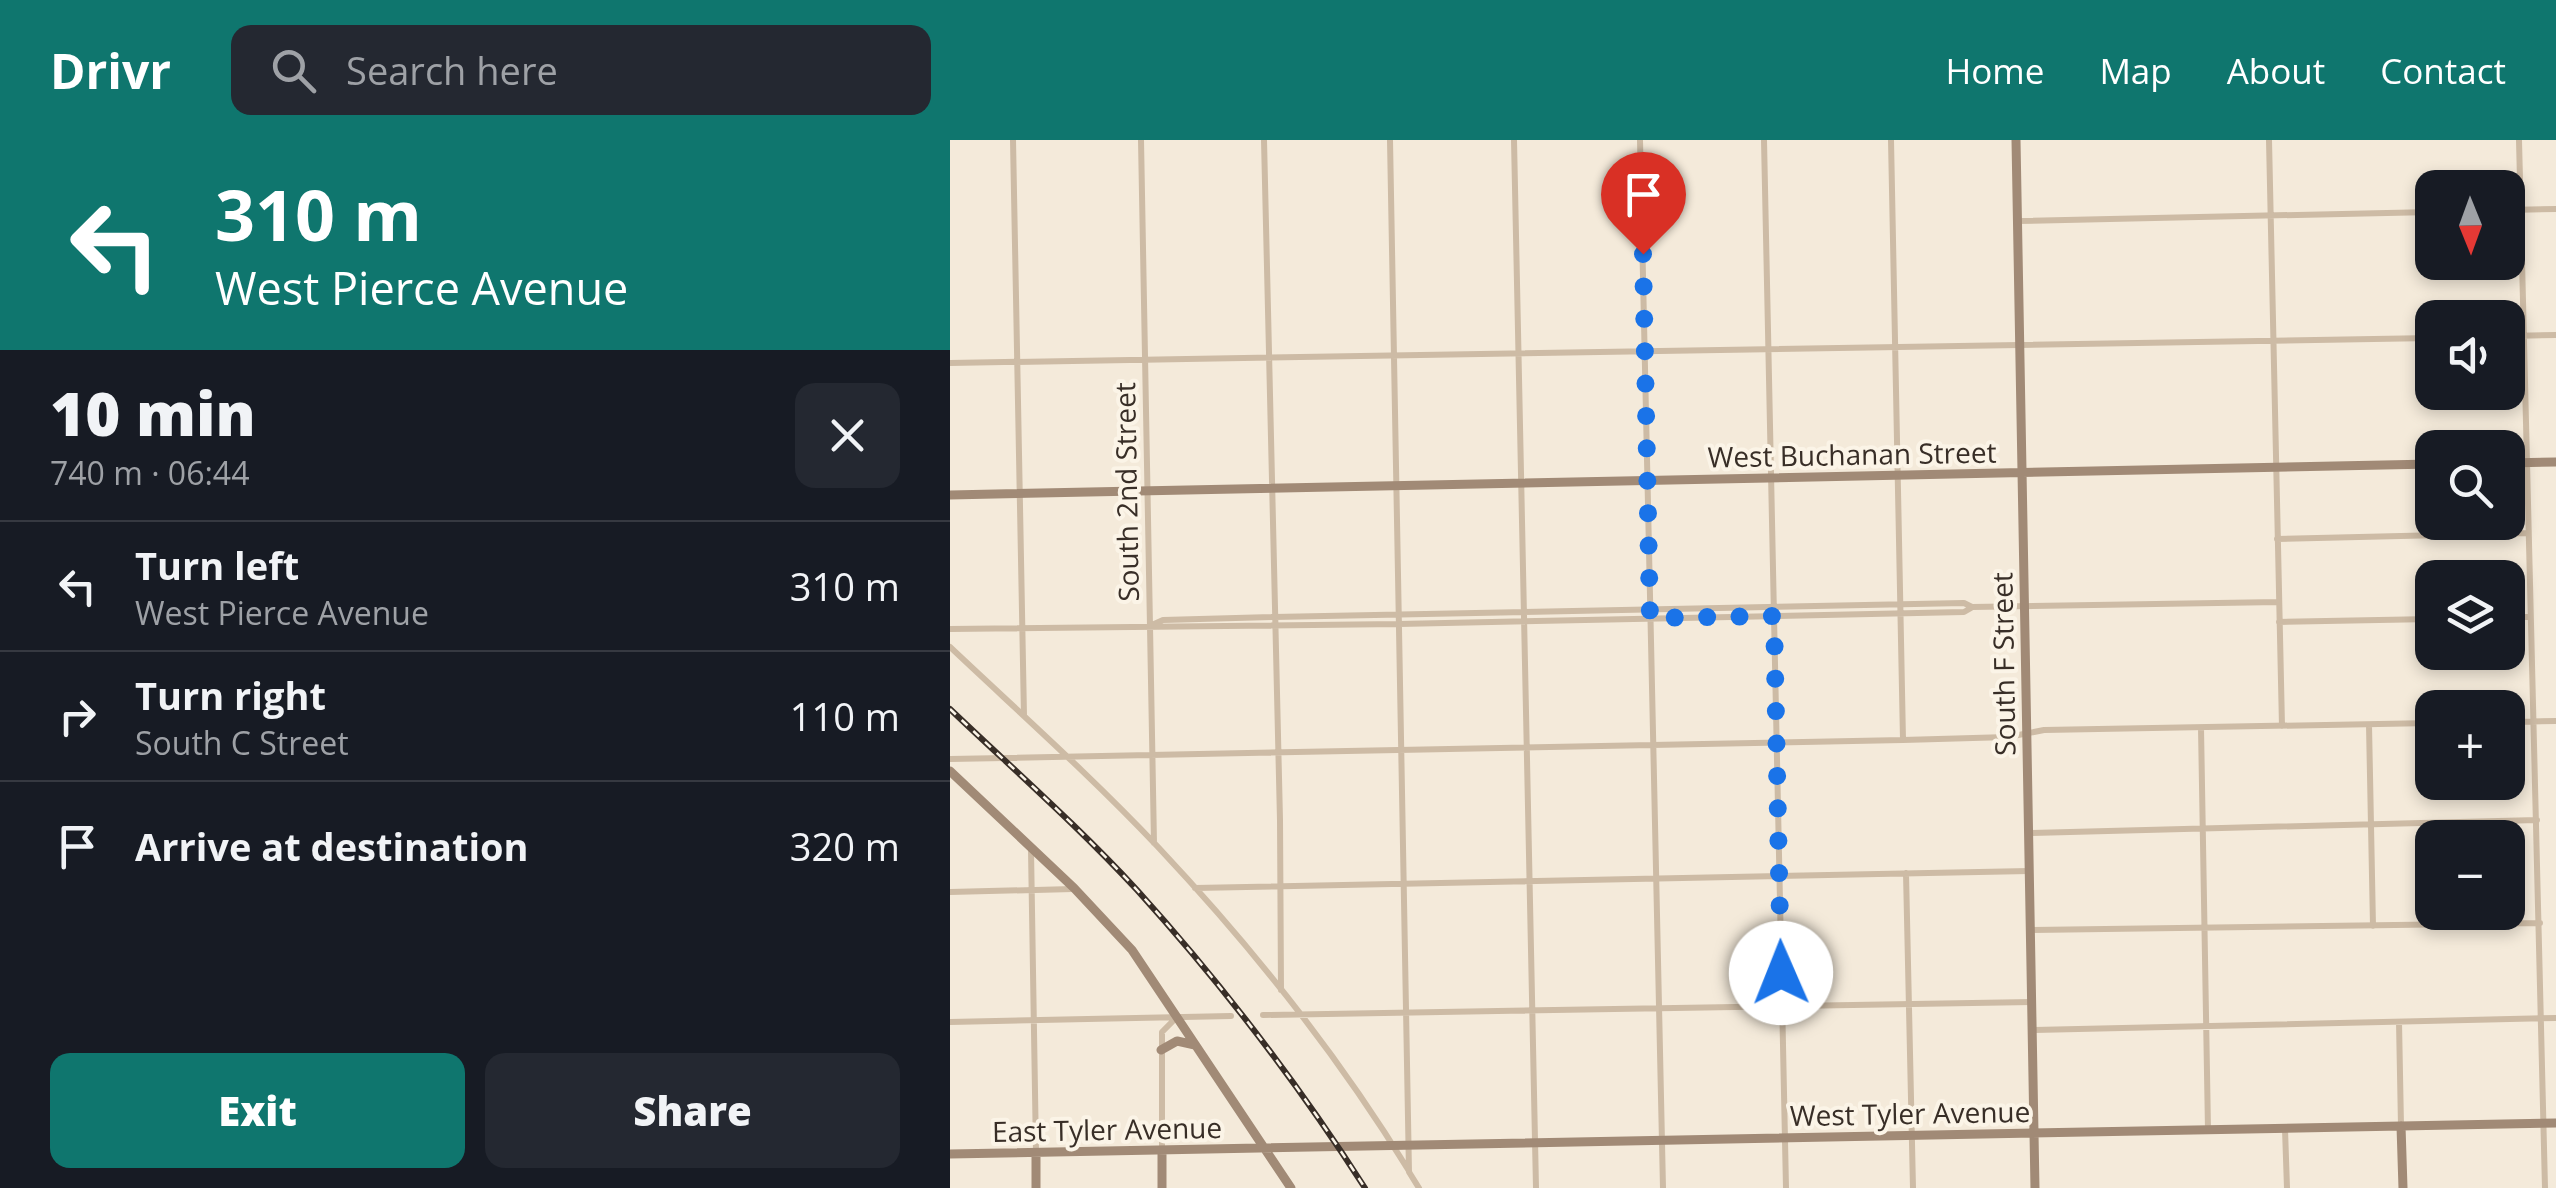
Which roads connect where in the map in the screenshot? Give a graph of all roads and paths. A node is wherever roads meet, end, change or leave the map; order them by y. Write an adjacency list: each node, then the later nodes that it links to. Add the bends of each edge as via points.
1 (1013, 140): 31 (street)
2 (1141, 140): 29 (street, South 2nd Street)
3 (1264, 140): 28 (street)
4 (1390, 140): 27 (street)
5 (1514, 140): 26 (street)
6 (1640, 140): 25 (street)
7 (1764, 140): 24 (street)
8 (1891, 140): 22 (street)
9 (2016, 140): 17 (street, South F Street)
10 (2269, 140): 16 (street)
11 (2519, 140): 12 (street)
12 (2519, 170)
13 (2525, 210): 14 (street)
14 (2556, 210)
15 (2415, 212): 16 (street)
16 (2271, 215): 17 (street); 21 (street)
17 (2016, 221): 23 (street, South F Street)
18 (2556, 335): 19 (street)
19 (2525, 336)
20 (2415, 338): 21 (street)
21 (2273, 341): 23 (street); 36 (street)
22 (1896, 344): 23 (street); 24 (street); 38 (street)
23 (2020, 346): 37 (street, South F Street)
24 (1768, 348): 25 (street); 39 (street)
25 (1645, 350): 26 (street); 40 (street)
26 (1519, 353): 27 (street); 41 (street)
27 (1394, 355): 28 (street); 42 (street)
28 (1269, 358): 29 (street); 43 (street)
29 (1146, 360): 31 (street); 44 (street, South 2nd Street)
30 (950, 363): 31 (street)
31 (1018, 363): 45 (street)
32 (2525, 410): 34 (street)
33 (2556, 462): 34 (street)
34 (2526, 463): 47 (street)
35 (2415, 464): 36 (street, West Buchanan Street)
36 (2276, 468): 37 (street, West Buchanan Street); 48 (street)
37 (2023, 474): 38 (street, West Buchanan Street); 50 (street, South F Street)
38 (1898, 476): 39 (street, West Buchanan Street); 51 (street)
39 (1771, 478): 40 (street, West Buchanan Street); 52 (street)
40 (1648, 481): 41 (street, West Buchanan Street); 53 (street)
41 (1522, 483): 42 (street, West Buchanan Street); 55 (street)
42 (1397, 486): 43 (street, West Buchanan Street); 54 (street)
43 (1272, 488): 44 (street, West Buchanan Street); 59 (street)
44 (1148, 491): 45 (street, West Buchanan Street); 62 (street, South 2nd Street)
45 (1022, 493): 46 (street, West Buchanan Street); 63 (street)
46 (950, 494)
47 (2526, 534): 48 (street); 57 (street)
48 (2278, 538): 49 (street)
49 (2278, 602): 50 (street); 60 (street)
50 (2024, 606): 51 (street); 74 (street, South F Street)
51 (1900, 608): 52 (street); 75 (street)
52 (1774, 612): 53 (street); 76 (street)
53 (1650, 614): 55 (street); 77 (street)
54 (1399, 615): 55 (street); 59 (street); 61 (street)
55 (1523, 616): 61 (street); 78 (street)
56 (2525, 617): 57 (street)
57 (2529, 617): 69 (street)
58 (2415, 619): 60 (street)
59 (1274, 622): 61 (street); 62 (street); 80 (street)
60 (2279, 622): 72 (street)
61 (1399, 624): 79 (street)
62 (1152, 625): 63 (street); 81 (street, South 2nd Street)
63 (1024, 627): 64 (street); 66 (street)
64 (950, 629)
65 (950, 647): 66 (street)
66 (1024, 717): 82 (street)
67 (2556, 721): 69 (street)
68 (2525, 722): 69 (street)
69 (2534, 722): 85 (street)
70 (2415, 724): 71 (street)
71 (2369, 725): 72 (street); 86 (street)
72 (2282, 726): 73 (street)
73 (2200, 728): 74 (street, via 2044,730); 87 (street)
74 (2026, 736): 75 (street); 88 (street, South F Street)
75 (1903, 740): 76 (street)
76 (1777, 742): 77 (street); 93 (street)
77 (1654, 744): 78 (street); 94 (street)
78 (1527, 747): 79 (street); 95 (street)
79 (1402, 750): 80 (street); 96 (street)
80 (1278, 752): 81 (street); 97 (street)
81 (1154, 755): 82 (street); 89 (street, South 2nd Street)
82 (1067, 757): 83 (street); 89 (street)
83 (950, 759)
84 (950, 770): 90 (street)
85 (2537, 820): 86 (street); 102 (street)
86 (2372, 824): 87 (street); 103 (street)
87 (2202, 827): 88 (street); 104 (street)
88 (2028, 833): 91 (street, South F Street)
89 (1154, 843): 99 (street)
90 (1031, 847): 98 (street); 100 (street)
91 (2029, 871): 92 (street); 105 (street, South F Street)
92 (1906, 873): 93 (street); 108 (street)
93 (1780, 876): 94 (street); 109 (street)
94 (1656, 878): 95 (street); 110 (street)
95 (1530, 880): 96 (street); 111 (street)
96 (1405, 883): 97 (street); 112 (street)
97 (1281, 885): 99 (street); 106 (street)
98 (1074, 888): 100 (street); 116 (street, via 1132,950)
99 (1195, 888): 106 (street)
100 (1034, 890): 101 (street); 119 (street)
101 (950, 892)
102 (2540, 923): 103 (street); 117 (street)
103 (2373, 926): 104 (street)
104 (2204, 929): 105 (street); 122 (street)
105 (2031, 930): 107 (street, South F Street)
106 (1281, 990): 113 (street)
107 (2033, 1002): 108 (street); 123 (street, South F Street)
108 (1908, 1003): 109 (street); 132 (street)
109 (1781, 1006): 110 (street); 133 (street)
110 (1660, 1009): 111 (street); 134 (street)
111 (1532, 1011): 112 (street); 135 (street)
112 (1407, 1013): 113 (street); 137 (street)
113 (1301, 1014): 114 (street); 136 (street)
114 (1263, 1015)
115 (1230, 1016): 116 (street)
116 (1177, 1018): 119 (street); 124 (street); 125 (street, via 1162,1032)
117 (2542, 1018): 118 (street); 121 (street); 127 (street)
118 (2556, 1018)
119 (1033, 1021): 120 (street); 140 (street)
120 (950, 1022)
121 (2399, 1022): 122 (street); 128 (street)
122 (2205, 1026): 123 (street); 130 (street)
123 (2034, 1030): 131 (street, South F Street)
124 (1196, 1046): 125 (street, via 1177,1042); 138 (street)
125 (1161, 1050): 139 (street)
126 (2556, 1123): 127 (street, West Tyler Avenue)
127 (2544, 1124): 128 (street, West Tyler Avenue); 154 (street)
128 (2401, 1126): 129 (street, West Tyler Avenue); 153 (street)
129 (2285, 1128): 130 (street, West Tyler Avenue); 152 (street)
130 (2208, 1130): 131 (street, West Tyler Avenue)
131 (2034, 1133): 132 (street, West Tyler Avenue); 151 (street, South F Street)
132 (1912, 1136): 133 (street, West Tyler Avenue); 150 (street)
133 (1785, 1138): 134 (street, West Tyler Avenue); 149 (street)
134 (1662, 1141): 135 (street, West Tyler Avenue); 148 (street)
135 (1535, 1144): 137 (street, West Tyler Avenue); 147 (street)
136 (1394, 1146): 137 (street, West Tyler Avenue); 138 (street, West Tyler Avenue); 142 (street)
137 (1410, 1146): 142 (street)
138 (1264, 1148): 139 (street, East Tyler Avenue); 143 (street)
139 (1162, 1150): 140 (street, East Tyler Avenue); 145 (street)
140 (1036, 1153): 141 (street, East Tyler Avenue); 144 (street)
141 (950, 1154)
142 (1409, 1172): 146 (street)
143 (1288, 1185)
144 (1036, 1188)
145 (1162, 1188)
146 (1419, 1188)
147 (1536, 1188)
148 (1663, 1188)
149 (1786, 1188)
150 (1913, 1188)
151 (2035, 1188)
152 (2287, 1188)
153 (2403, 1188)
154 (2544, 1188)

